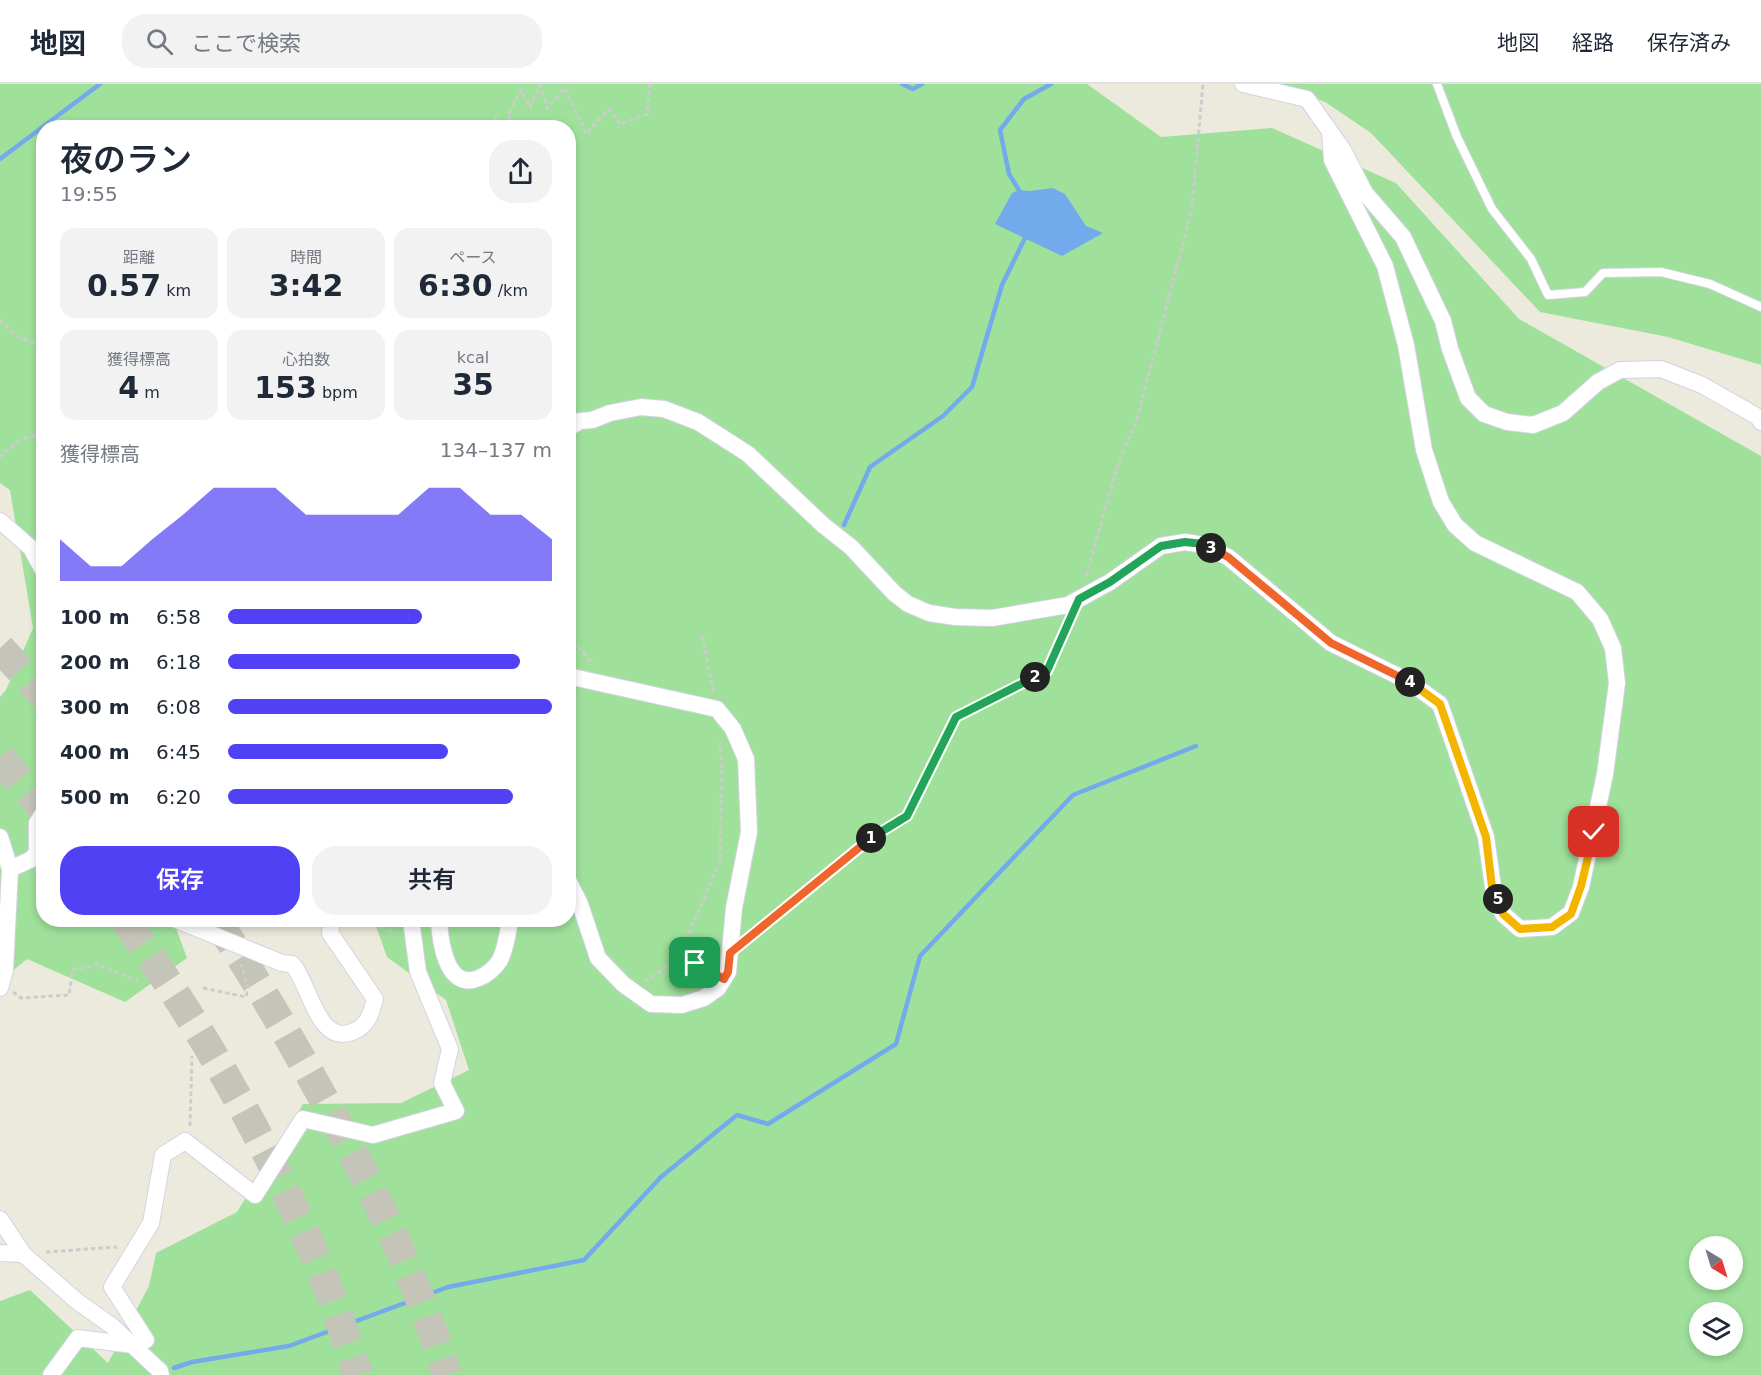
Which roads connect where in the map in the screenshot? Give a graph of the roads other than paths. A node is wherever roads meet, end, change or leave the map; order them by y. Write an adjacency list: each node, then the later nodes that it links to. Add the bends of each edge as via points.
1 (1243, 84): 3 (street, via 1307,99)
2 (1437, 84): 4 (lane, via 1457,137 1492,209 1531,258 1548,295 1585,292 1603,273 1661,272 1710,284)
3 (1330, 131): 5 (street, via 1332,160 1385,266 1406,345 1424,450 1441,502 1455,525 1475,543 1577,592 1600,620 1613,648 1617,683 1605,774 1581,886 1571,914 1552,927 1520,929 1503,914 1492,887 1486,837 1440,704 1408,681 1331,643 1228,557 1203,544 1161,546 1110,582 1068,605 992,618 929,613 894,593 851,547 748,454 698,422 642,407); 6 (street, via 1365,193 1403,237 1443,321 1468,398 1484,414 1533,425 1563,413 1598,382 1620,370 1660,369 1702,385 1758,417)
4 (1761, 307)
5 (576, 423)
6 (1761, 423)
7 (0, 521): 8 (street)
8 (36, 557)
9 (576, 678): 13 (street, via 717,709 733,729 746,759 749,832 734,908 728,972 718,988 704,998 682,1005 651,1004 623,984 598,957)
10 (0, 837): 12 (street)
11 (36, 853): 12 (street)
12 (10, 868): 19 (street)
13 (576, 896)
14 (194, 927): 15 (street, via 292,964 329,1030 349,1034 371,1017 375,999 330,933)
15 (331, 927)
16 (412, 927): 23 (street, via 417,972 450,1049 441,1083 456,1111 373,1135 303,1119 255,1195 185,1141 163,1155 151,1223 112,1287 146,1340)
17 (440, 927): 18 (street, via 441,944 452,970 474,980 500,962)
18 (508, 927)
19 (1, 986)
20 (0, 1220): 22 (street)
21 (0, 1253): 22 (street)
22 (23, 1254): 23 (street)
23 (133, 1346): 24 (street, via 78,1338); 25 (street)
24 (51, 1375)
25 (161, 1375)

